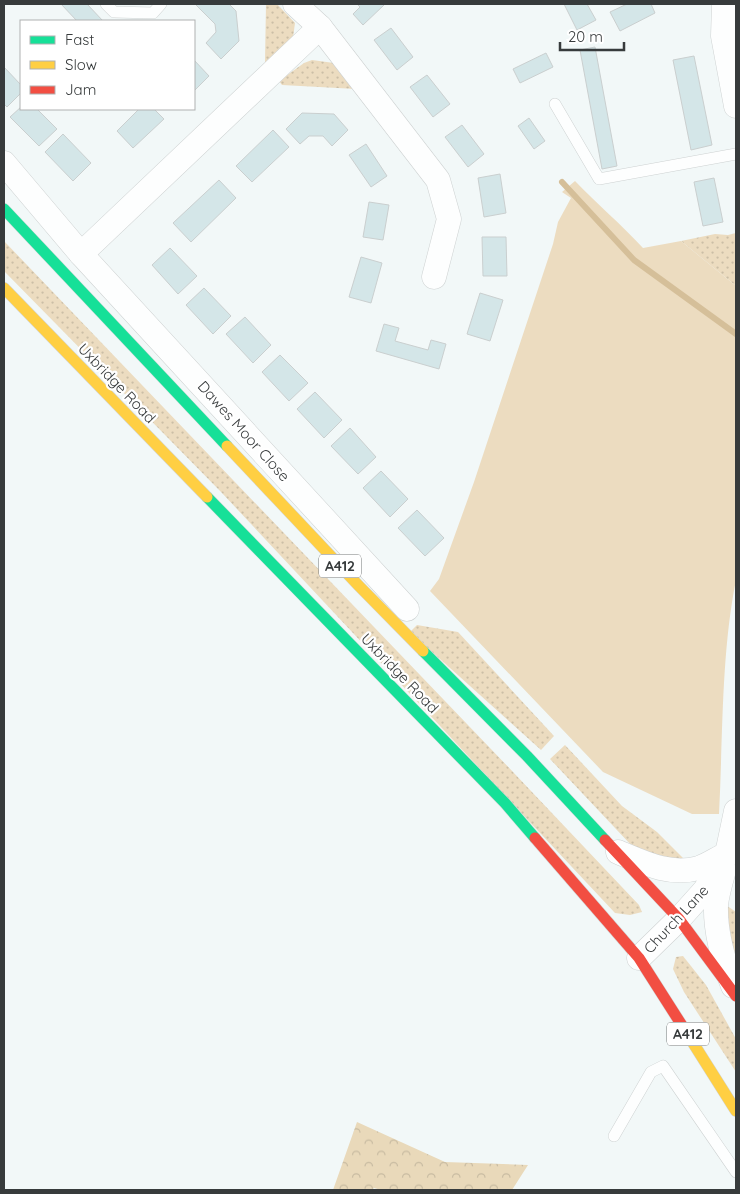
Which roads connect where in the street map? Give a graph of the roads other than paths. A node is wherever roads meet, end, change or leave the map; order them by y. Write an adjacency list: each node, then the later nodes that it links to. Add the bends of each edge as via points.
1 (106, 4): 2 (lane, via 114,12 153,13)
2 (162, 4)
3 (294, 4): 5 (street)
4 (724, 4): 7 (street, via 723,36)
5 (320, 27): 11 (street); 12 (street, via 438,180 449,219)
6 (555, 104): 8 (lane, via 599,179)
7 (736, 106)
8 (736, 154)
9 (4, 163): 11 (street, Dawes Moor Close)
10 (4, 209): 16 (main road, Uxbridge Road / A412, via 359,586)
11 (81, 254): 14 (street, Dawes Moor Close)
12 (434, 277)
13 (4, 288): 19 (main road, Uxbridge Road / A412, via 505,803)
14 (407, 609)
15 (736, 811): 17 (street, Church Lane)
16 (615, 850): 17 (street, Church Lane, via 652,867 676,870 699,868); 18 (main road, Uxbridge Road / A412)
17 (727, 854): 18 (street, Church Lane, via 705,890); 20 (street, Church Lane, via 716,904 718,934)
18 (679, 919): 19 (street, Church Lane); 20 (main road, Uxbridge Road / A412)
19 (640, 958): 21 (main road, Uxbridge Road / A412)
20 (736, 995)
21 (736, 1110)
22 (614, 1136): 23 (lane, via 651,1072 663,1066)
23 (736, 1172)

